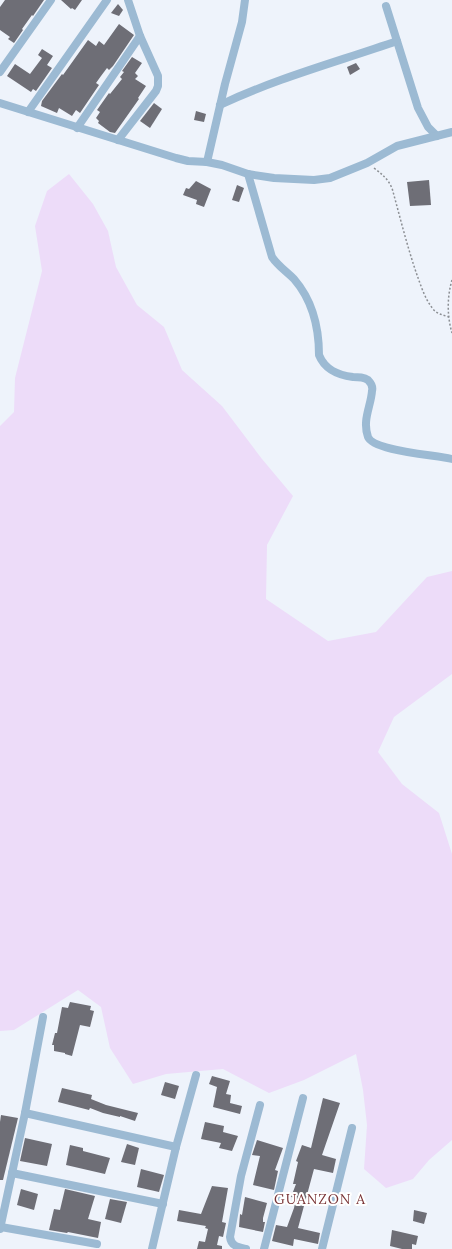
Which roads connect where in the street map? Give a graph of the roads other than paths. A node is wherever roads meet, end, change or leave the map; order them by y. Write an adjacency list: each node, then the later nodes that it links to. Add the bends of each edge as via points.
1 (52, 0): 8 (street)
2 (107, 0): 11 (street)
3 (128, 0): 6 (street)
4 (245, 0): 10 (street, via 242,22)
5 (386, 6): 7 (street)
6 (140, 36): 12 (street); 15 (street, via 158,76 158,86)
7 (397, 41): 10 (street, via 251,91); 14 (street, via 422,117)
8 (0, 72)
9 (0, 103): 11 (street)
10 (220, 105): 16 (street)
11 (28, 112): 12 (street)
12 (77, 128): 15 (street)
13 (452, 132): 14 (street)
14 (437, 136): 17 (street, via 397,146 367,163 330,178 296,180)
15 (118, 140): 16 (street, via 188,161)
16 (207, 162): 17 (street)
17 (248, 174): 18 (street, via 272,257 301,288 314,312 321,360 326,367 338,374 363,377 372,386 366,416 369,440 389,448)
18 (452, 459)
19 (43, 1017): 23 (street)
20 (196, 1075): 25 (street)
21 (303, 1098): 32 (street)
22 (260, 1105): 31 (street, via 241,1176 230,1237 230,1242)
23 (25, 1113): 25 (street); 26 (street)
24 (352, 1128): 33 (street)
25 (176, 1147): 27 (street)
26 (12, 1173): 27 (street); 28 (street)
27 (162, 1204): 30 (street)
28 (0, 1228): 29 (street)
29 (97, 1244)
30 (152, 1249)
31 (246, 1249)
32 (264, 1249)
33 (322, 1249)

